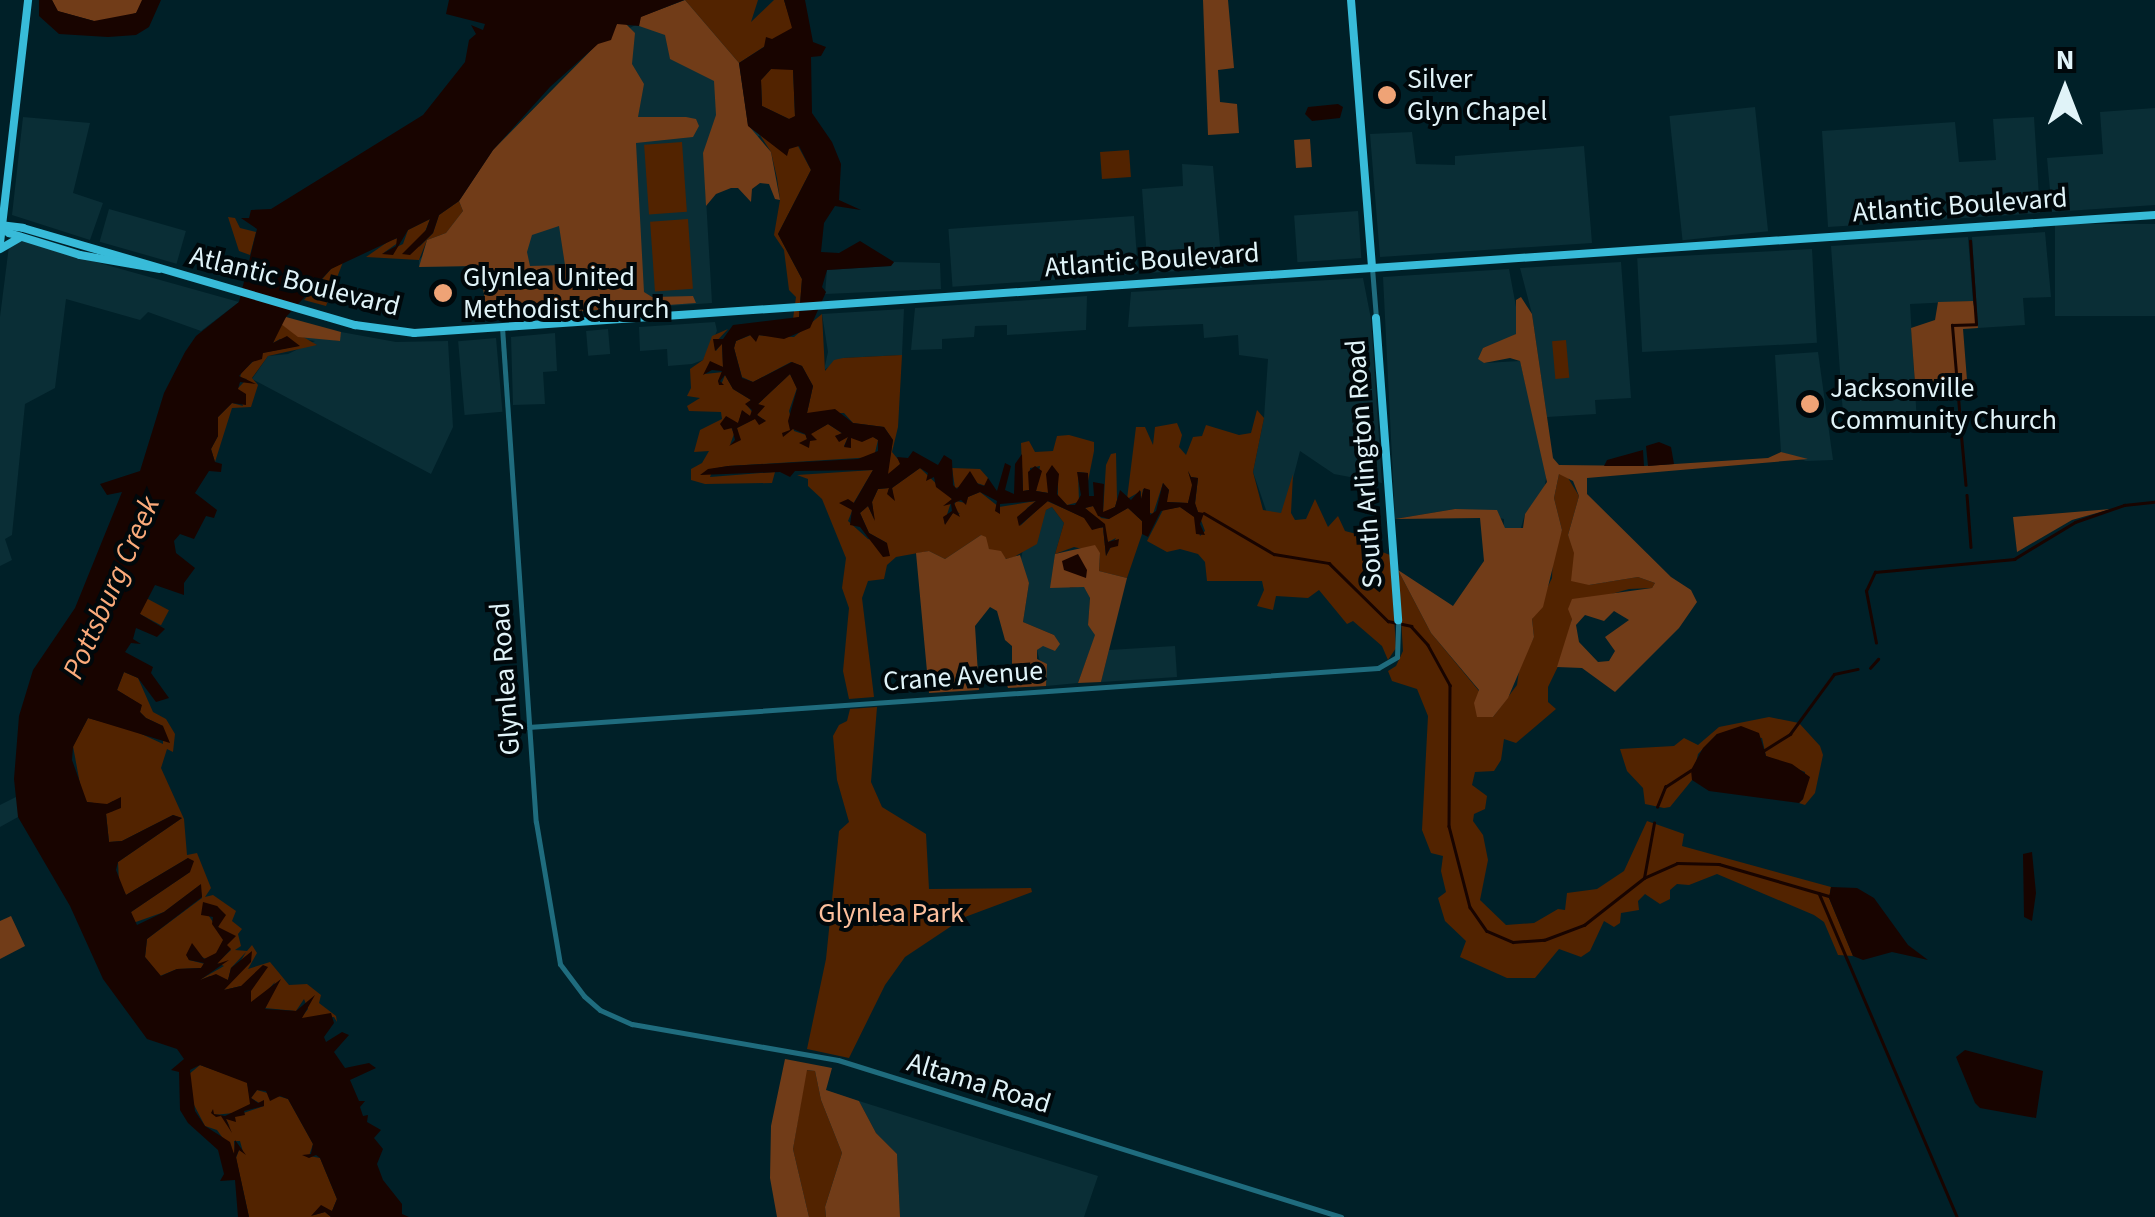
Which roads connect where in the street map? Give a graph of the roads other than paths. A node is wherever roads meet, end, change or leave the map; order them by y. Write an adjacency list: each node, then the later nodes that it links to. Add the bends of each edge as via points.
1 (28, 0): 3 (main road)
2 (1350, 0): 9 (main road)
3 (6, 191): 4 (main road); 6 (main road)
4 (0, 203)
5 (2155, 215): 9 (main road, Atlantic Boulevard)
6 (1, 226): 7 (main road, Atlantic Boulevard); 8 (main road); 10 (main road, Atlantic Boulevard)
7 (20, 237): 8 (main road); 10 (main road, Atlantic Boulevard)
8 (0, 246)
9 (1372, 268): 11 (street, South Arlington Road); 12 (main road, Atlantic Boulevard)
10 (160, 269): 12 (main road, Atlantic Boulevard, via 401,333)
11 (1376, 318): 13 (main road, South Arlington Road)
12 (502, 327): 15 (street, Glynlea Road)
13 (1398, 624): 14 (street, South Arlington Road)
14 (1397, 657): 15 (street, Crane Avenue, via 1378,668)
15 (528, 727): 16 (street, Glynlea Road, via 560,964)
16 (600, 1010): 17 (street, Altama Road, via 649,1028 838,1060)
17 (1340, 1217)

